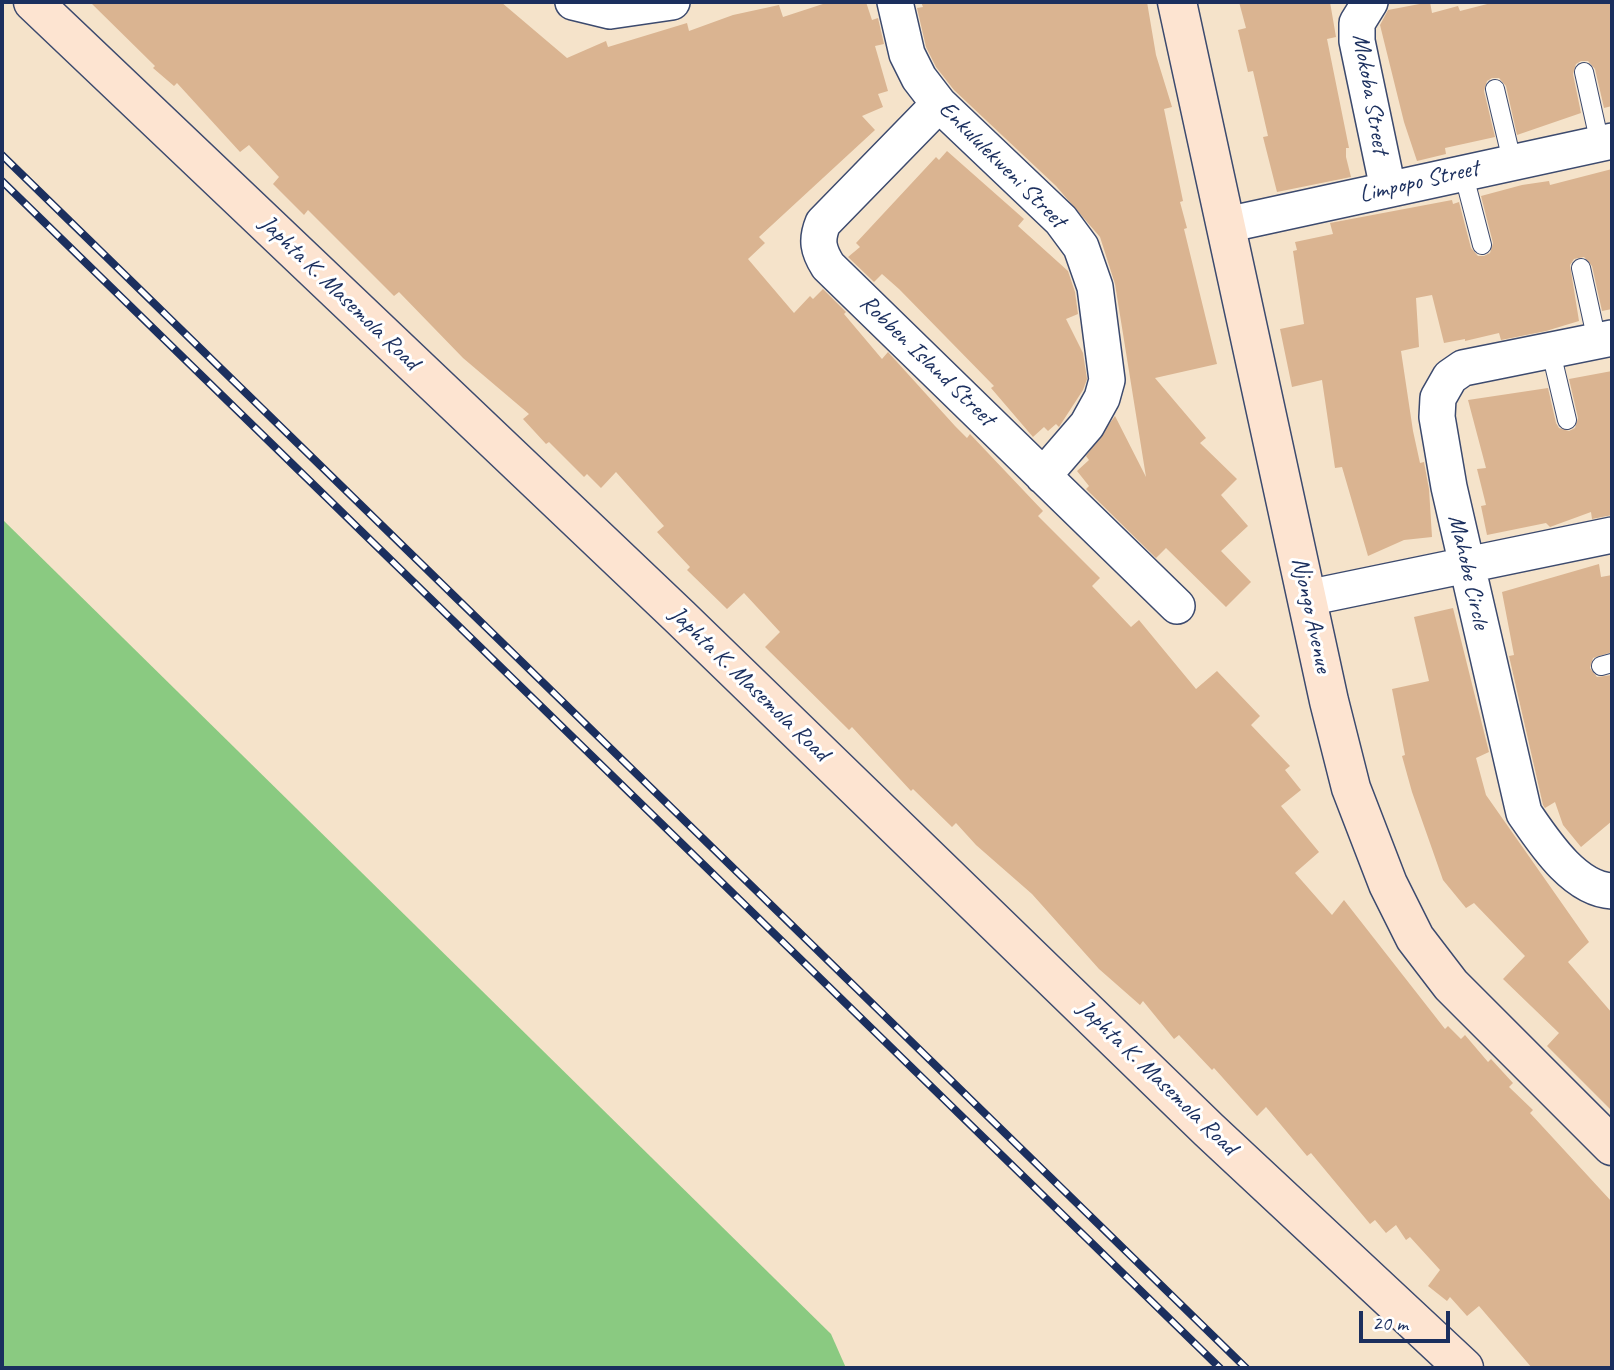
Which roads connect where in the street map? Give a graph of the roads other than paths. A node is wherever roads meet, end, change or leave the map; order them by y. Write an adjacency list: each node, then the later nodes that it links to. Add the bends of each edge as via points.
1 (33, 2): 27 (main road, Japhta K. Masemola Road, via 680,617 1209,1130)
2 (573, 2): 3 (street, via 610,11)
3 (673, 2)
4 (895, 2): 9 (street, Enkululekweni Street, via 907,54)
5 (1177, 2): 14 (main road, Njongo Avenue)
6 (1370, 2): 13 (street, Mokoba Street, via 1357,23 1357,41)
7 (1584, 72): 10 (lane)
8 (1494, 89): 11 (lane)
9 (939, 104): 20 (street, Enkululekweni Street, via 1061,220 1081,247 1095,287 1107,380 1087,425); 20 (street, Robben Island Street, via 823,223 819,252)
10 (1606, 142): 11 (street, Limpopo Street)
11 (1511, 161): 12 (street, Limpopo Street)
12 (1463, 172): 13 (street, Limpopo Street); 15 (lane)
13 (1388, 189): 14 (street, Limpopo Street)
14 (1226, 225): 23 (main road, Njongo Avenue)
15 (1482, 245)
16 (1581, 268): 17 (lane)
17 (1604, 339): 18 (street, Mahobe Circle)
18 (1551, 352): 19 (lane); 22 (street, Mahobe Circle, via 1463,368 1450,377 1438,398 1437,417)
19 (1567, 420)
20 (1043, 476): 24 (street, Robben Island Street)
21 (1612, 535): 22 (street)
22 (1467, 567): 23 (street); 25 (street, Mahobe Circle, via 1524,813 1573,872 1599,890)
23 (1307, 598): 26 (main road, Njongo Avenue, via 1351,788 1388,884 1415,938 1451,985)
24 (1177, 606)
25 (1612, 891)
26 (1612, 1146)
27 (1464, 1368)

